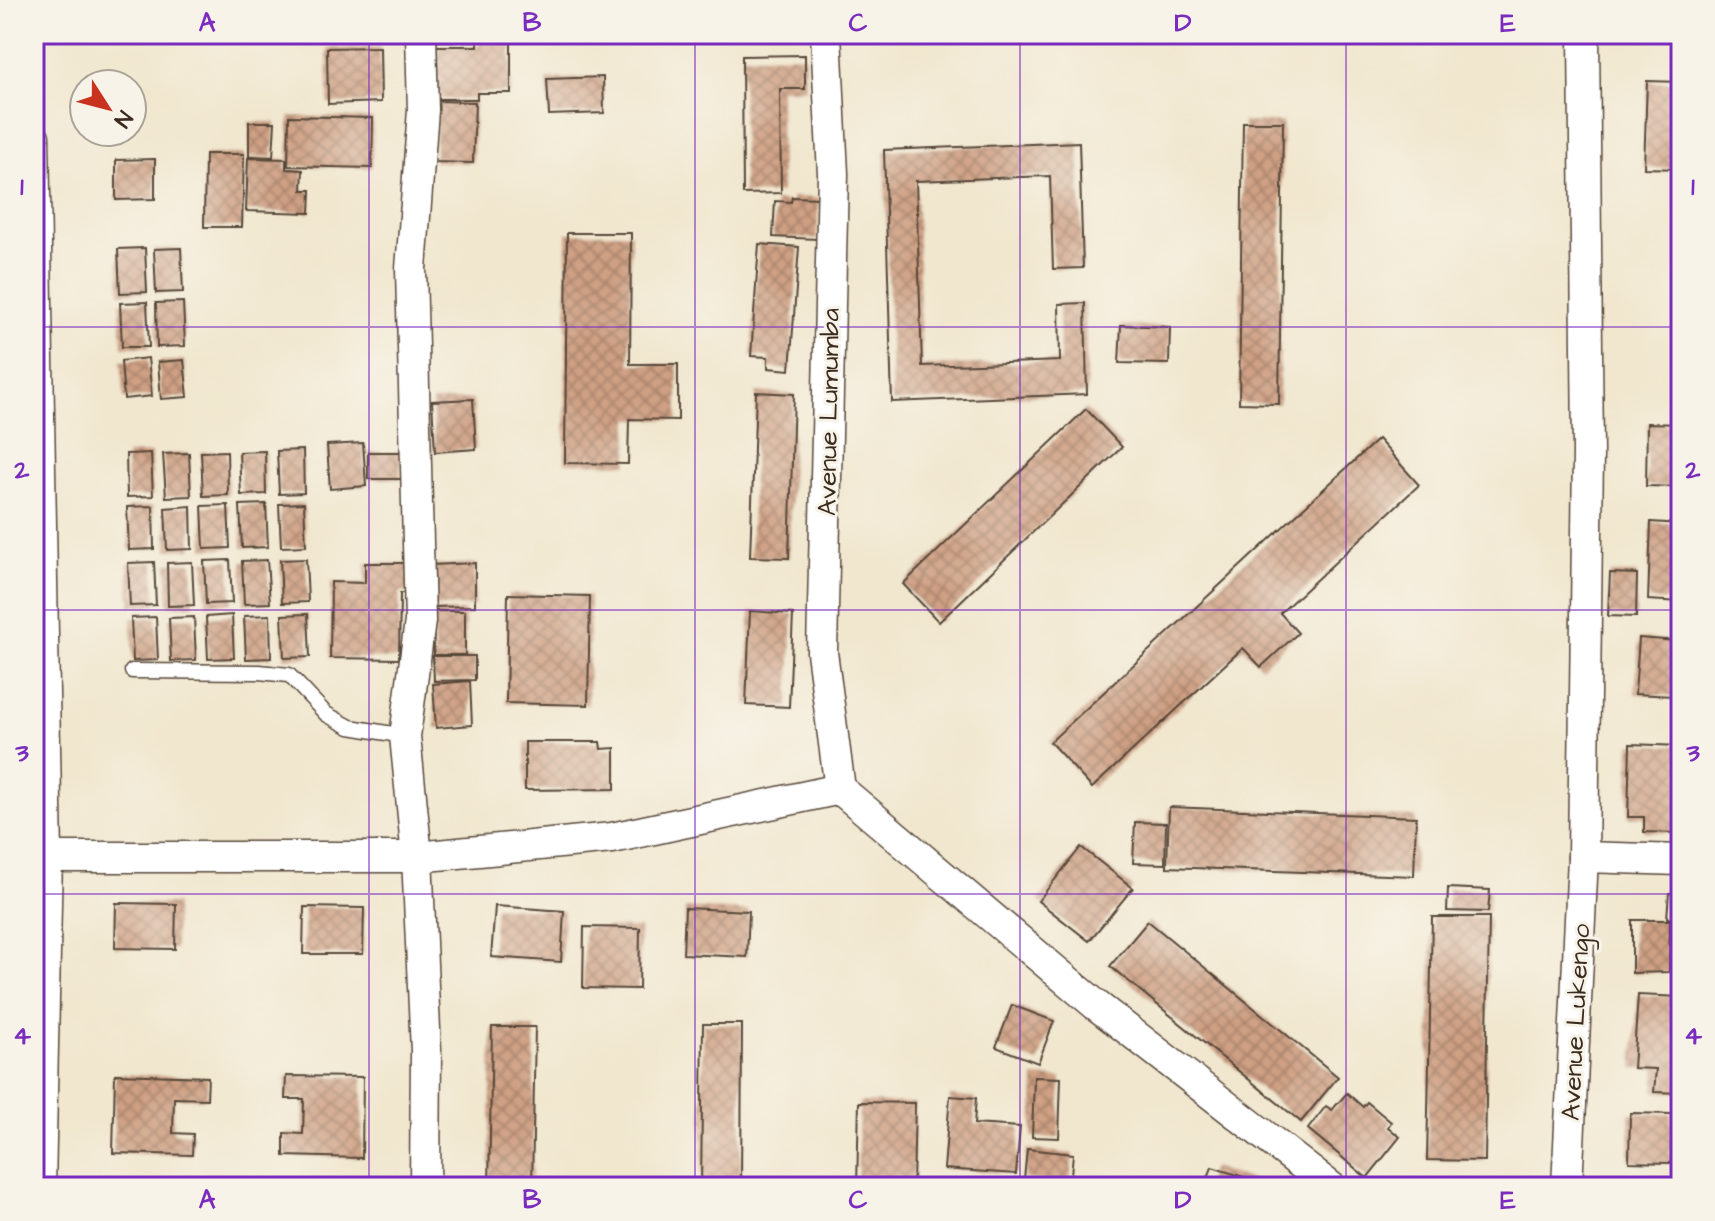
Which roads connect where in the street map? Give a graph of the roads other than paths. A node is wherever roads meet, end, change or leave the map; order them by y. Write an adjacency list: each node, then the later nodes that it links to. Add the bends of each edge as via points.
1 (421, 34): 6 (street, via 423,110 411,269 420,621)
2 (826, 34): 7 (street, Avenue Lumumba, via 833,174 822,652)
3 (1584, 34): 10 (street, Avenue Lukengo, via 1588,452)
4 (34, 137): 8 (street)
5 (132, 671): 6 (lane, via 289,675 326,714 350,727)
6 (405, 736): 9 (street)
7 (840, 789): 9 (street, via 612,838); 14 (street, via 1096,1005)
8 (40, 857): 9 (street); 12 (street)
9 (417, 857): 13 (street, via 426,1051)
10 (1583, 857): 11 (street); 15 (street, Avenue Lukengo)
11 (1681, 860)
12 (40, 1187)
13 (425, 1187)
14 (1331, 1187)
15 (1567, 1187)

